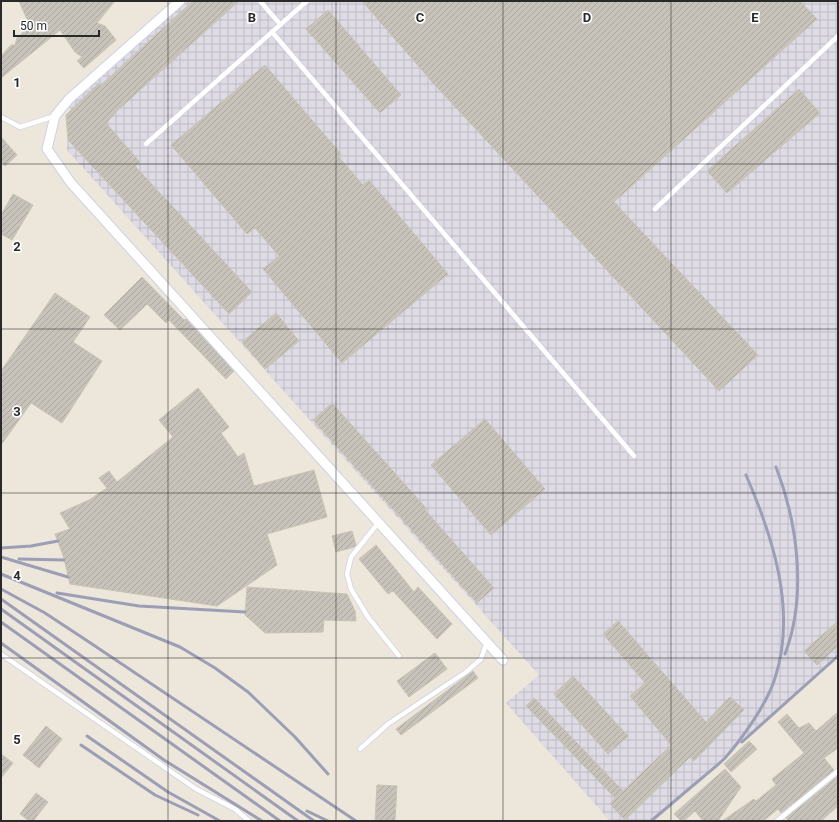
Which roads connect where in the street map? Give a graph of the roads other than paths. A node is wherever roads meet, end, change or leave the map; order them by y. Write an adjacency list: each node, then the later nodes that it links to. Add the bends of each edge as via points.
1 (180, 1): 7 (street, via 69,100)
2 (260, 1): 4 (lane)
3 (306, 1): 4 (lane)
4 (280, 24): 5 (lane)
5 (272, 32): 9 (lane); 11 (lane)
6 (838, 36): 10 (lane)
7 (55, 116): 8 (lane, via 20,127); 12 (street, via 47,149 71,183)
8 (1, 117)
9 (146, 144)
10 (655, 209)
11 (634, 456)
12 (379, 522): 13 (street); 15 (lane, via 351,557 346,574 351,589 368,617)
13 (487, 642): 16 (street); 17 (lane, via 481,659 466,672 388,724)
14 (1, 654): 19 (lane, via 196,789 234,809)
15 (399, 656)
16 (503, 660)
17 (360, 749)
18 (838, 771): 20 (lane)
19 (249, 821)
20 (777, 821)

